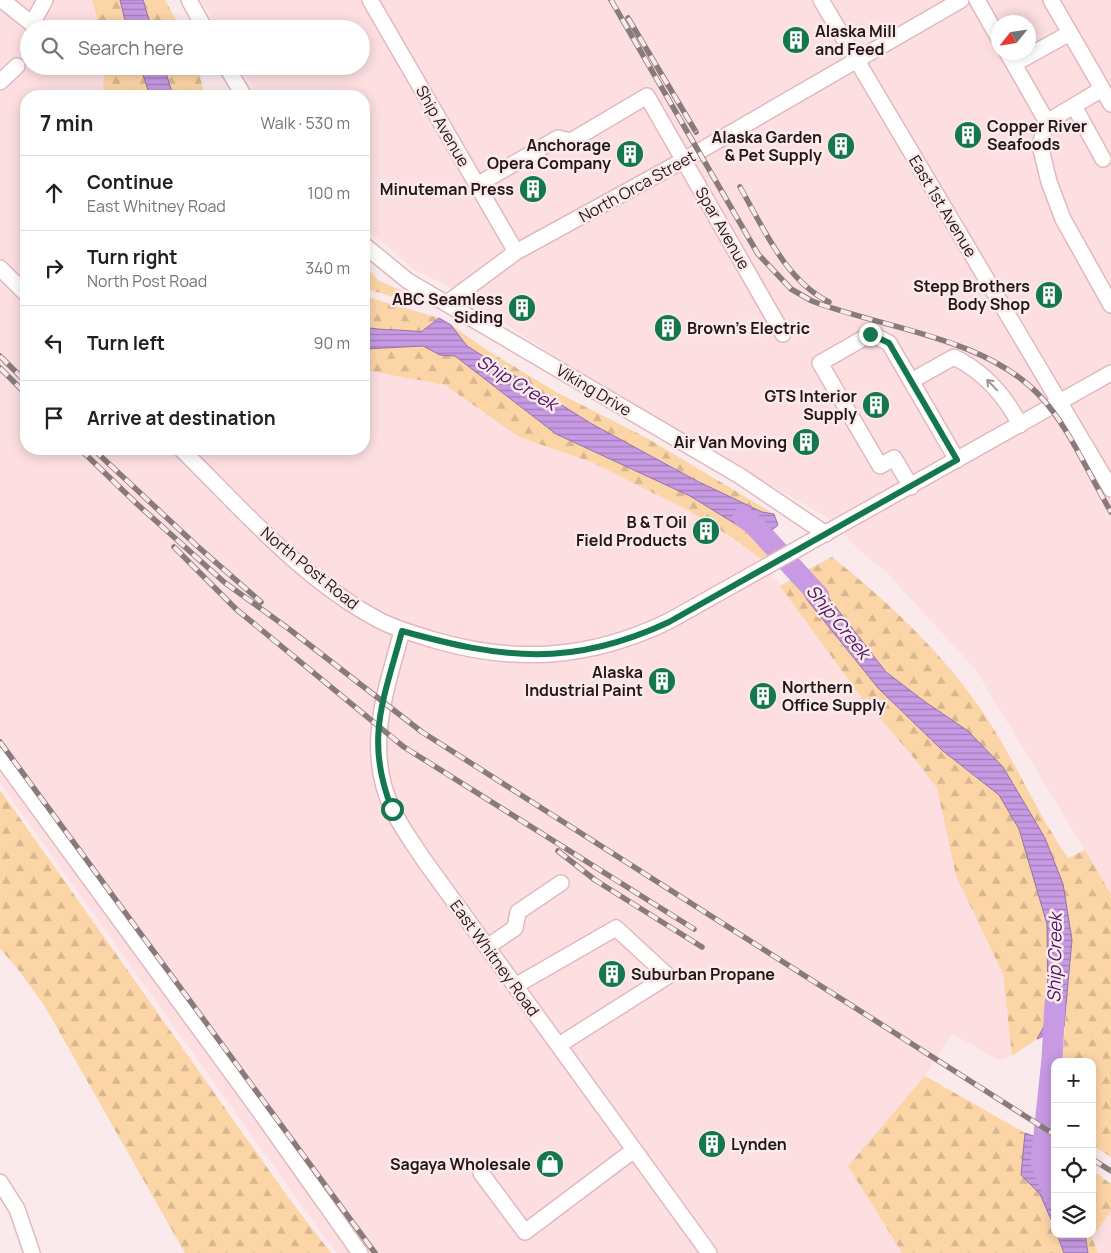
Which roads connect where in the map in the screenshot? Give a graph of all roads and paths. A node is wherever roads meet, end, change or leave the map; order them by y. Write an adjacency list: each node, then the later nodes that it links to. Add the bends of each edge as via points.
1 (2, 0): 9 (street)
2 (45, 0): 10 (street)
3 (188, 0): 11 (street)
4 (370, 0): 27 (street, Ship Avenue)
5 (821, 0): 15 (street, East 1st Avenue)
6 (961, 0): 15 (street, North Orca Street)
7 (977, 0): 12 (street)
8 (1052, 0): 13 (street)
9 (27, 20)
10 (34, 20)
11 (200, 20)
12 (991, 25)
13 (1070, 33): 14 (street); 20 (street)
14 (1036, 47)
15 (856, 60): 26 (street, North Orca Street); 37 (street, East 1st Avenue)
16 (1012, 60): 24 (street)
17 (16, 66): 19 (street)
18 (231, 75): 21 (street)
19 (0, 82)
20 (1102, 89): 22 (street); 23 (street)
21 (240, 90)
22 (1111, 104)
23 (1074, 106): 24 (street); 25 (street)
24 (1048, 122): 33 (street, via 1040,145 1049,182 1063,219)
25 (1103, 159)
26 (684, 160): 27 (street, Spar Avenue, via 647,96 571,140 558,138); 29 (street, North Orca Street); 34 (street, Spar Avenue)
27 (477, 185): 29 (street, Ship Avenue)
28 (370, 250): 32 (street, Viking Drive, via 408,281)
29 (516, 252): 32 (street, North Orca Street)
30 (0, 268): 31 (street)
31 (20, 288)
32 (448, 303): 43 (street, Viking Drive, via 740,476)
33 (1111, 305)
34 (783, 334)
35 (1111, 373): 37 (street, North Post Road)
36 (911, 381): 38 (street, one-way to 36, via 994,386 973,366 954,357); 40 (street); 41 (street, via 889,343 870,334 820,363 880,466 894,458)
37 (1061, 402): 38 (street, North Post Road); 42 (street, East 1st Avenue)
38 (1020, 425): 40 (street, North Post Road)
39 (187, 455): 44 (street, North Post Road, via 308,570 349,602)
40 (957, 460): 41 (street, North Post Road)
41 (911, 487): 43 (street, North Post Road)
42 (1111, 489)
43 (826, 534): 44 (street, North Post Road, via 669,622 602,647 562,654 506,654 470,649)
44 (402, 631): 47 (street, East Whitney Road, via 378,726 378,764 383,786 405,831)
45 (0, 756): 54 (street)
46 (561, 883): 47 (street, via 518,912 515,928)
47 (487, 947): 48 (street, East Whitney Road)
48 (515, 986): 49 (street, East Whitney Road); 49 (street, via 616,928 668,976)
49 (558, 1046): 50 (street, East Whitney Road)
50 (634, 1150): 51 (street, via 525,1232); 55 (street, East Whitney Road)
51 (481, 1173)
52 (0, 1182): 53 (street, via 17,1209)
53 (32, 1253)
54 (360, 1253)
55 (709, 1253)

